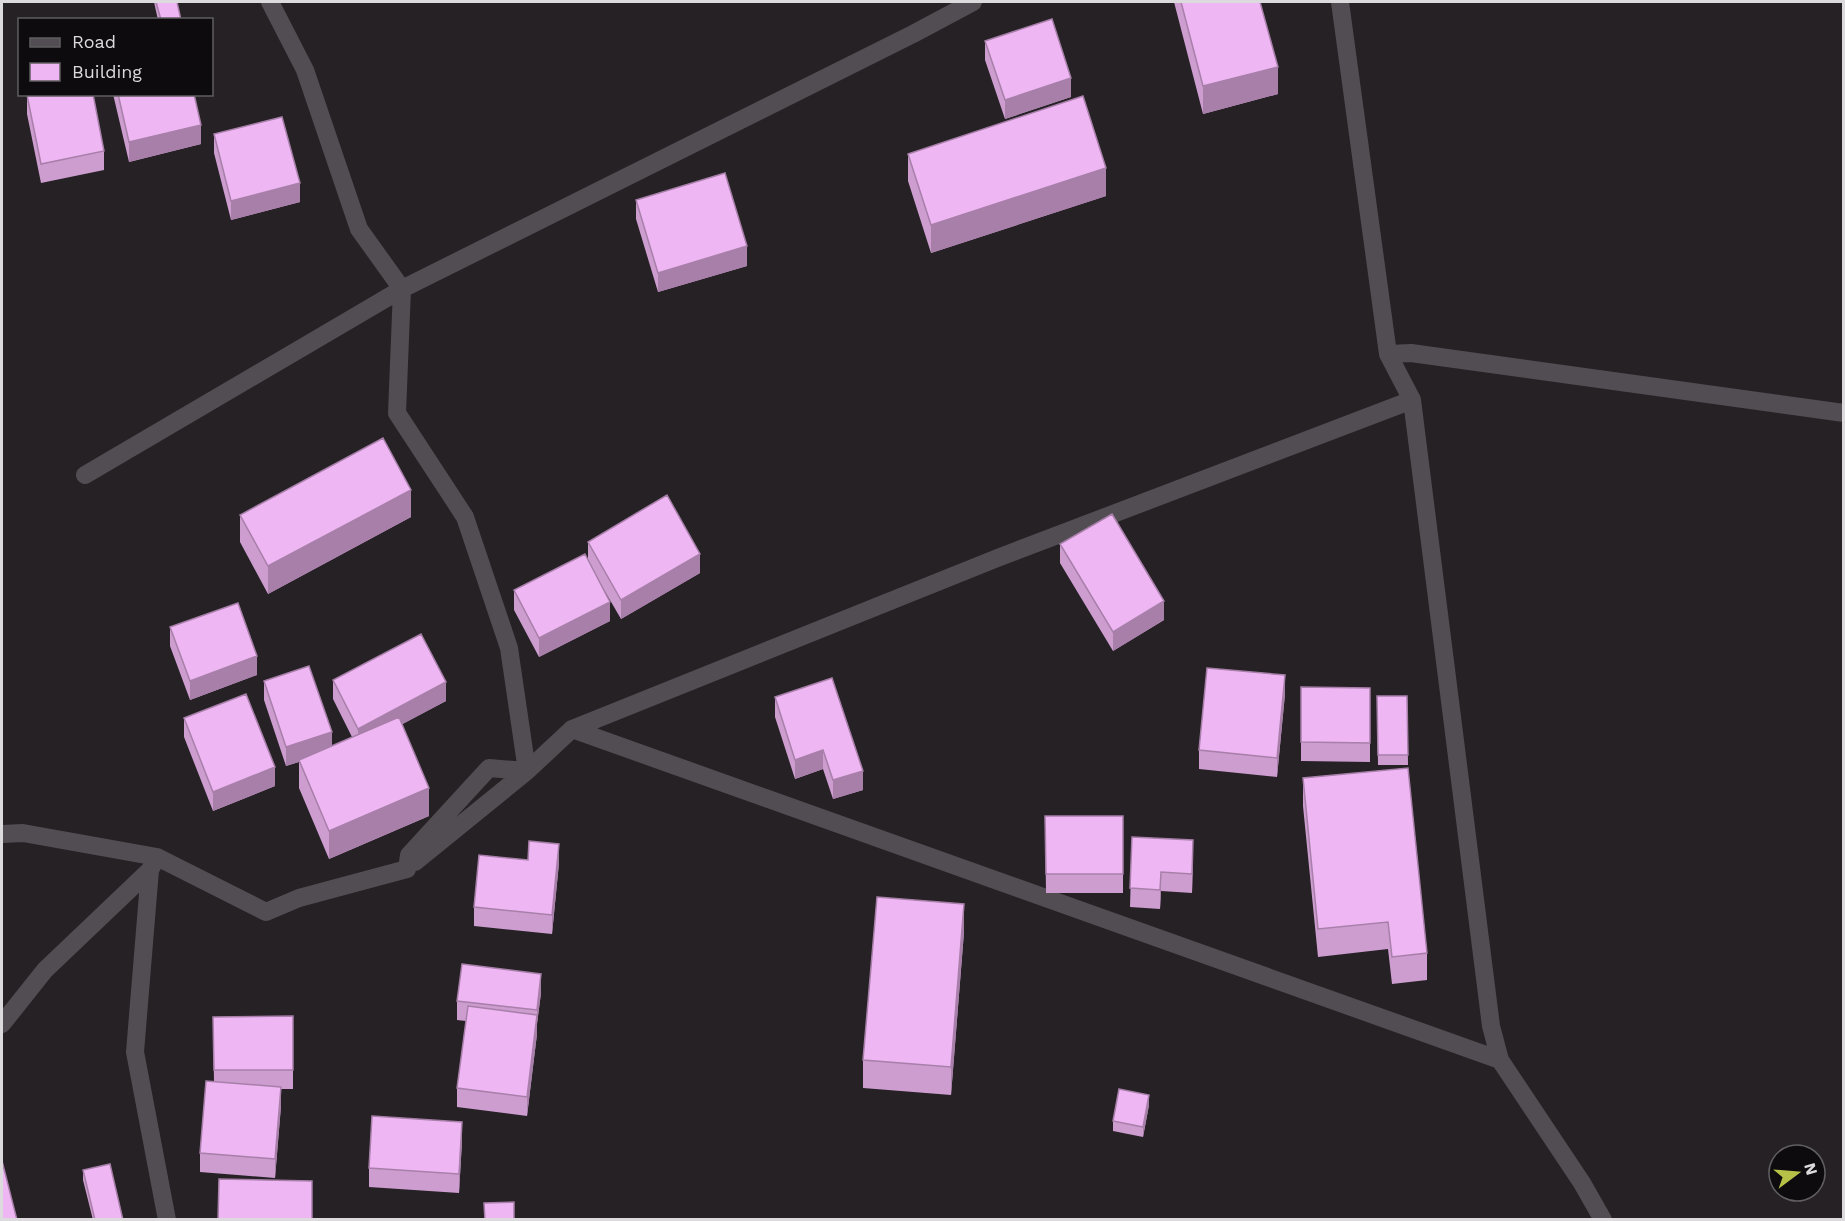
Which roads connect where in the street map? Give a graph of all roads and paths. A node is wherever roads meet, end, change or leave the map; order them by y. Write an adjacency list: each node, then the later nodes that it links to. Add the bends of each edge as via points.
1 (270, 2): 4 (street, via 305,70 359,229)
2 (973, 2): 4 (street)
3 (1340, 2): 5 (street)
4 (402, 289): 8 (street); 10 (street, via 398,412 465,517 509,648)
5 (1388, 354): 6 (street); 7 (street, via 1411,352)
6 (1412, 400): 9 (street, via 995,559); 15 (street, via 1491,1026)
7 (1844, 413)
8 (85, 475)
9 (572, 729): 10 (street); 15 (street)
10 (527, 771): 13 (street); 13 (street, via 489,768 409,855)
11 (2, 834): 12 (street, via 23,833)
12 (153, 863): 13 (street, via 266,912 299,898); 14 (street, via 45,970); 16 (street, via 135,1052)
13 (407, 869)
14 (2, 1024)
15 (1500, 1060): 17 (street)
16 (167, 1220)
17 (1603, 1220)

